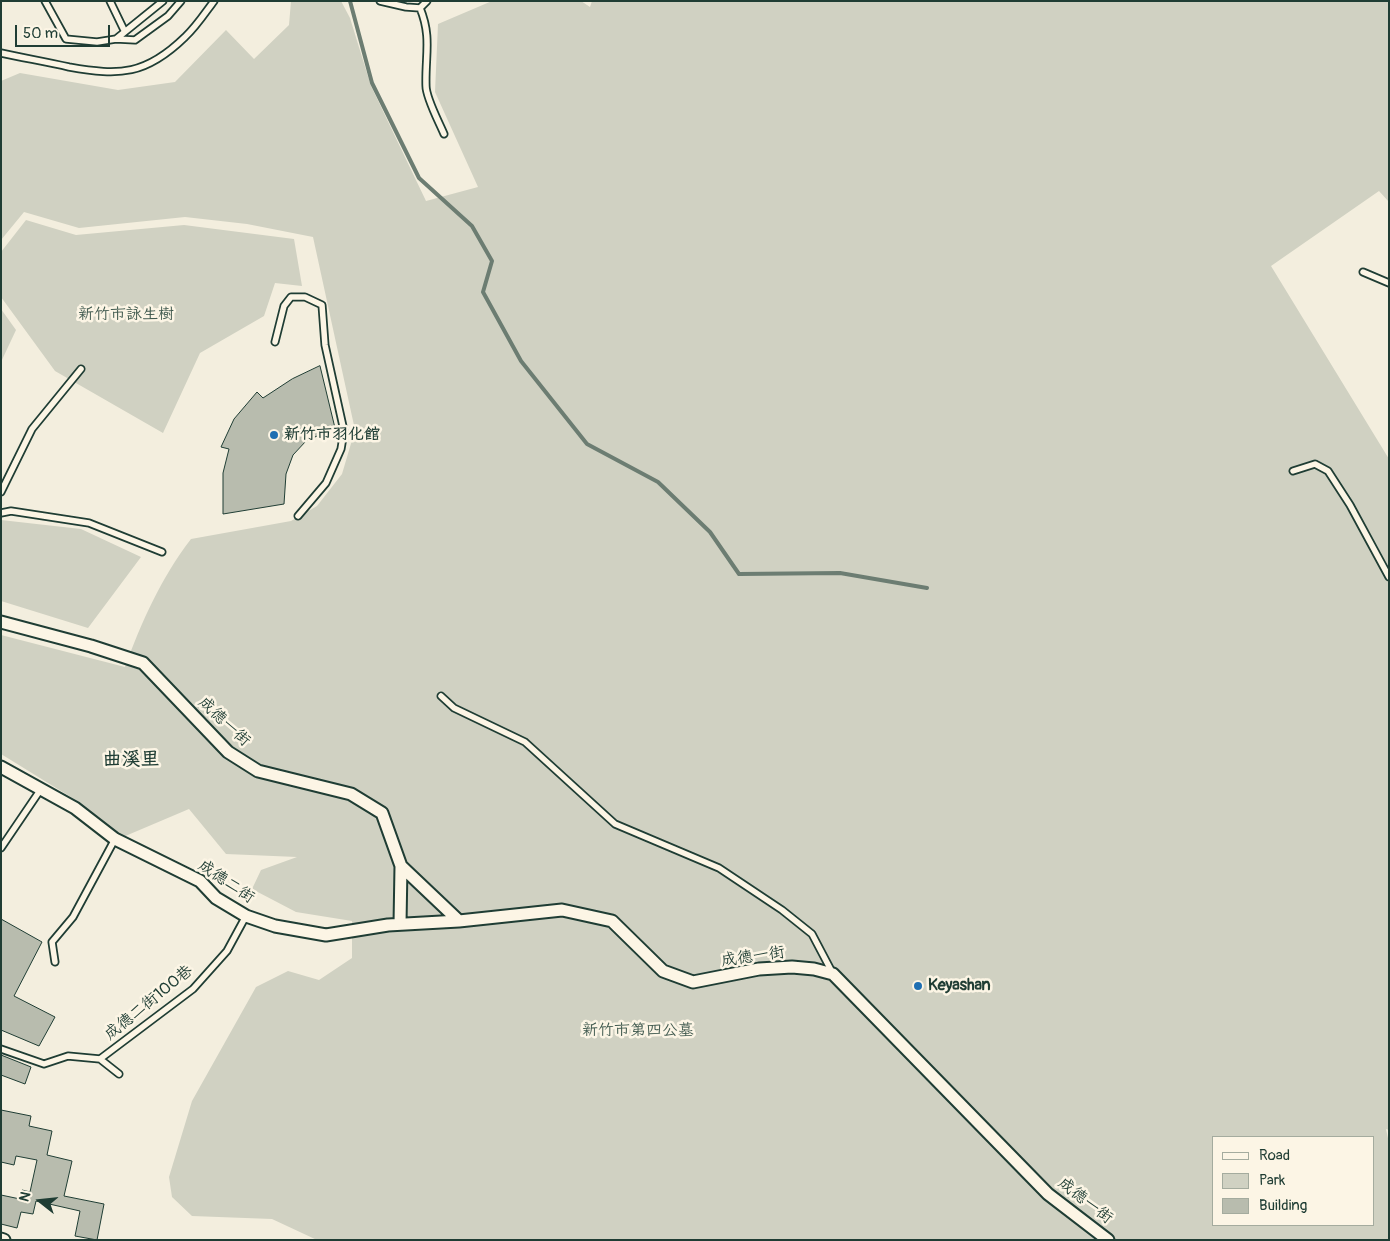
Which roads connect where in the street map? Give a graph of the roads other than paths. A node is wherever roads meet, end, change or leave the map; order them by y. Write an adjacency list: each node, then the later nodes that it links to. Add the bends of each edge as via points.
1 (45, 1): 10 (lane, via 66,39 97,42)
2 (110, 1): 9 (lane)
3 (163, 1): 9 (lane)
4 (181, 1): 10 (lane, via 168,16 135,40)
5 (214, 1): 11 (lane, via 186,36 166,54 143,67 123,72 104,73)
6 (380, 1): 8 (lane)
7 (427, 1): 8 (lane)
8 (420, 8): 12 (lane, via 428,34 426,88)
9 (124, 30): 10 (lane)
10 (116, 39)
11 (1, 53)
12 (444, 134)
13 (1363, 272): 14 (lane)
14 (1389, 283)
15 (275, 342): 20 (lane, via 284,306 291,297 305,297 322,305 325,346 344,431 341,450 326,483)
16 (80, 369): 18 (lane, via 32,429)
17 (1293, 471): 22 (lane, via 1315,464 1328,471)
18 (1, 492)
19 (1, 513): 21 (lane, via 11,511 89,523)
20 (298, 516)
21 (162, 552)
22 (1389, 577)
23 (1, 622): 29 (street, 成德一街, via 91,646 143,664 228,752 258,771 351,794 382,813)
24 (441, 696): 34 (lane, via 454,708 525,742 615,824 719,868 782,910 812,934)
25 (1, 767): 26 (street, 成德二街)
26 (41, 789): 27 (street, 成德二街, via 75,808); 28 (lane)
27 (115, 839): 30 (street, 成德二街, via 200,881 216,898); 33 (lane, via 73,917 52,942)
28 (1, 848)
29 (400, 866): 31 (street, 成德一街); 32 (street, 成德一街)
30 (246, 916): 32 (street, 成德二街, via 275,926 326,935); 36 (lane, 成德二街100巷, via 227,951 193,989)
31 (459, 921): 32 (street, 成德二街); 34 (street, 成德一街, via 562,910 612,921 663,971 693,982 759,969 792,967)
32 (400, 924)
33 (55, 962)
34 (833, 974): 38 (street, 成德一街, via 1035,1182)
35 (1, 1049): 36 (lane, via 44,1064 68,1056)
36 (100, 1059): 37 (lane)
37 (119, 1074)
38 (1108, 1240)

